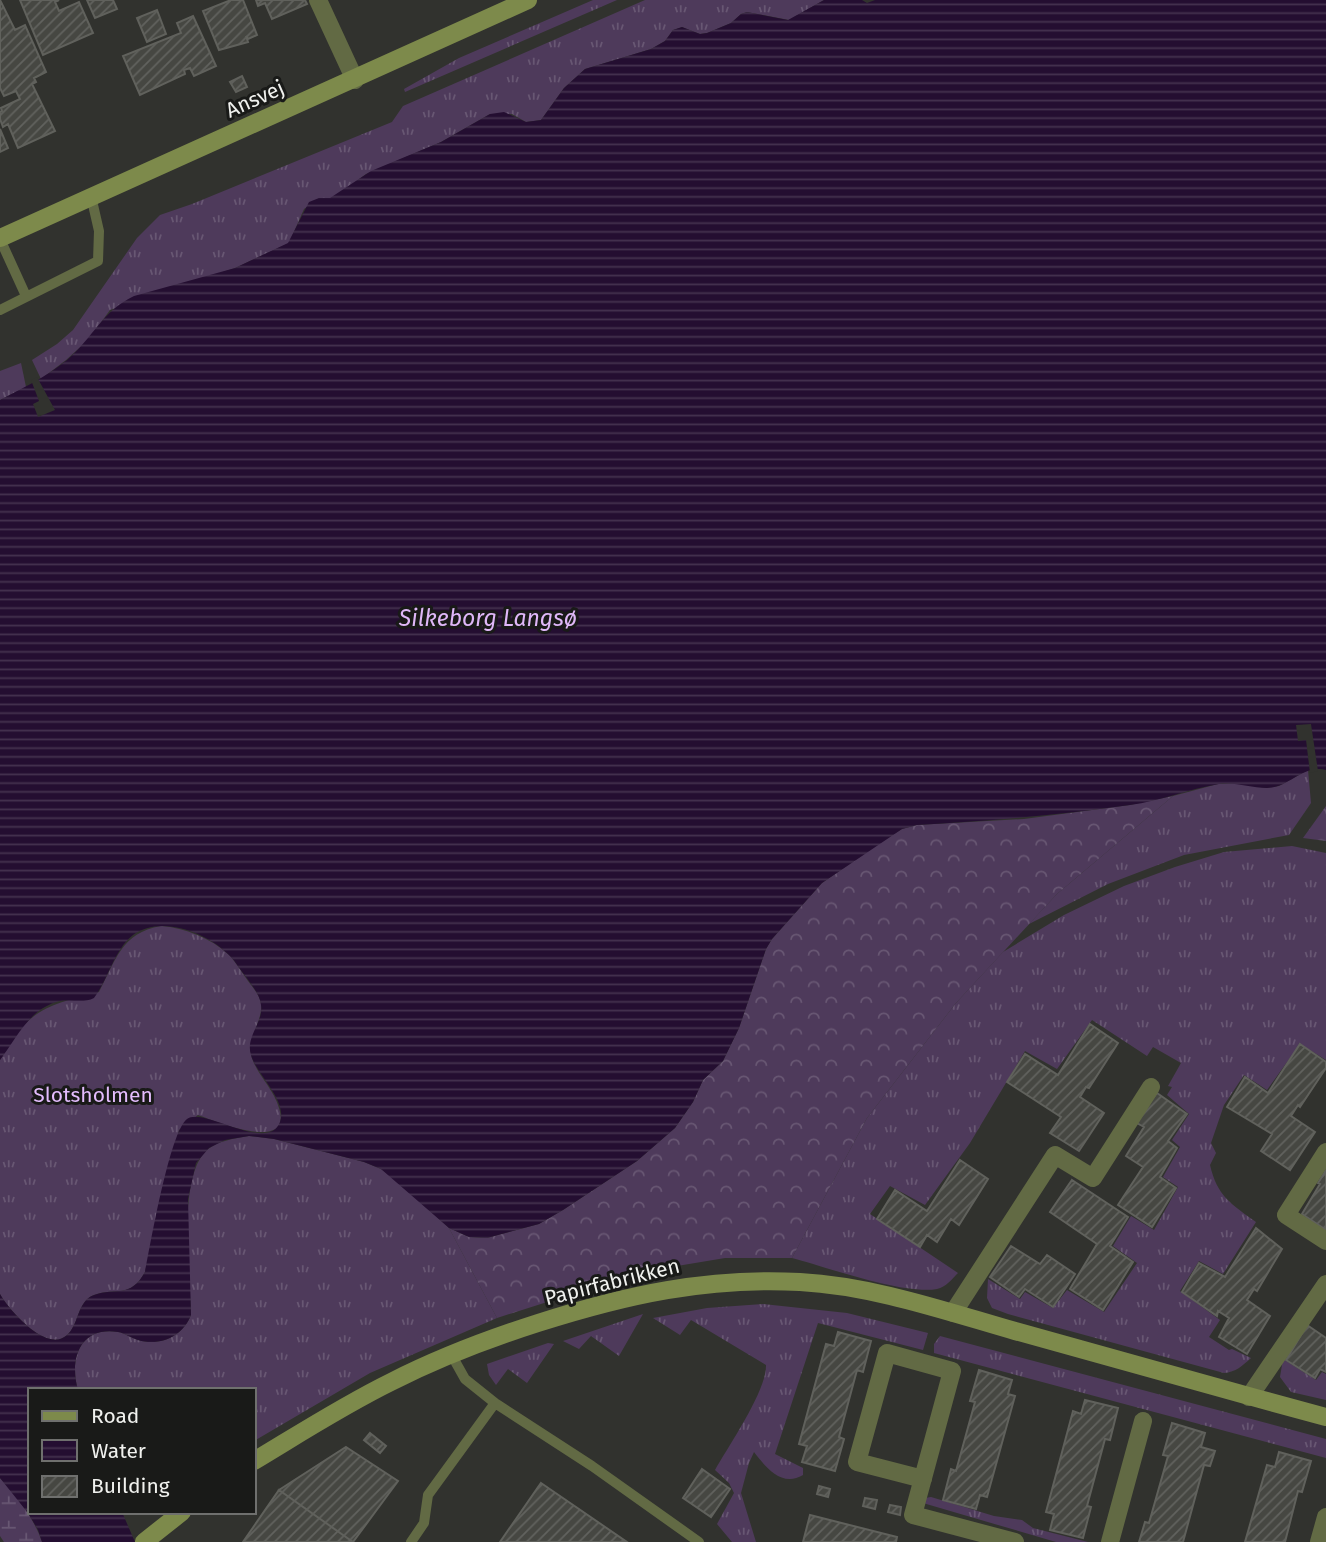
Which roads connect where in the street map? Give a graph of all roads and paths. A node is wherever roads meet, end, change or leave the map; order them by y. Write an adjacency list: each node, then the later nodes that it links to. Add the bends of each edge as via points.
1 (318, 0): 3 (street)
2 (528, 0): 3 (street, Ansvej)
3 (355, 80): 4 (street, Ansvej)
4 (91, 196): 5 (street, Ansvej); 6 (lane, via 99,231 98,261)
5 (0, 238): 6 (lane)
6 (26, 296): 7 (lane)
7 (0, 310)
8 (1151, 1087): 12 (street, via 1093,1178 1055,1155)
9 (1326, 1152): 10 (street, via 1286,1215)
10 (1326, 1241)
11 (1326, 1284): 14 (street)
12 (953, 1313): 13 (street, Papirfabrikken, via 856,1289 801,1282 702,1283 604,1303); 14 (street, Papirfabrikken)
13 (451, 1354): 15 (lane, via 465,1379); 18 (street, Papirfabrikken, via 390,1382)
14 (1250, 1397): 16 (street, Papirfabrikken)
15 (495, 1403): 23 (lane, via 428,1495 424,1523); 24 (lane)
16 (1326, 1417)
17 (1143, 1421): 26 (street)
18 (256, 1460)
19 (923, 1479): 19 (street, via 952,1371 887,1353 857,1462); 25 (street, via 913,1515)
20 (180, 1514): 22 (street)
21 (1326, 1517): 27 (street)
22 (148, 1541)
23 (411, 1542)
24 (699, 1542)
25 (1015, 1542)
26 (1110, 1542)
27 (1319, 1542)

